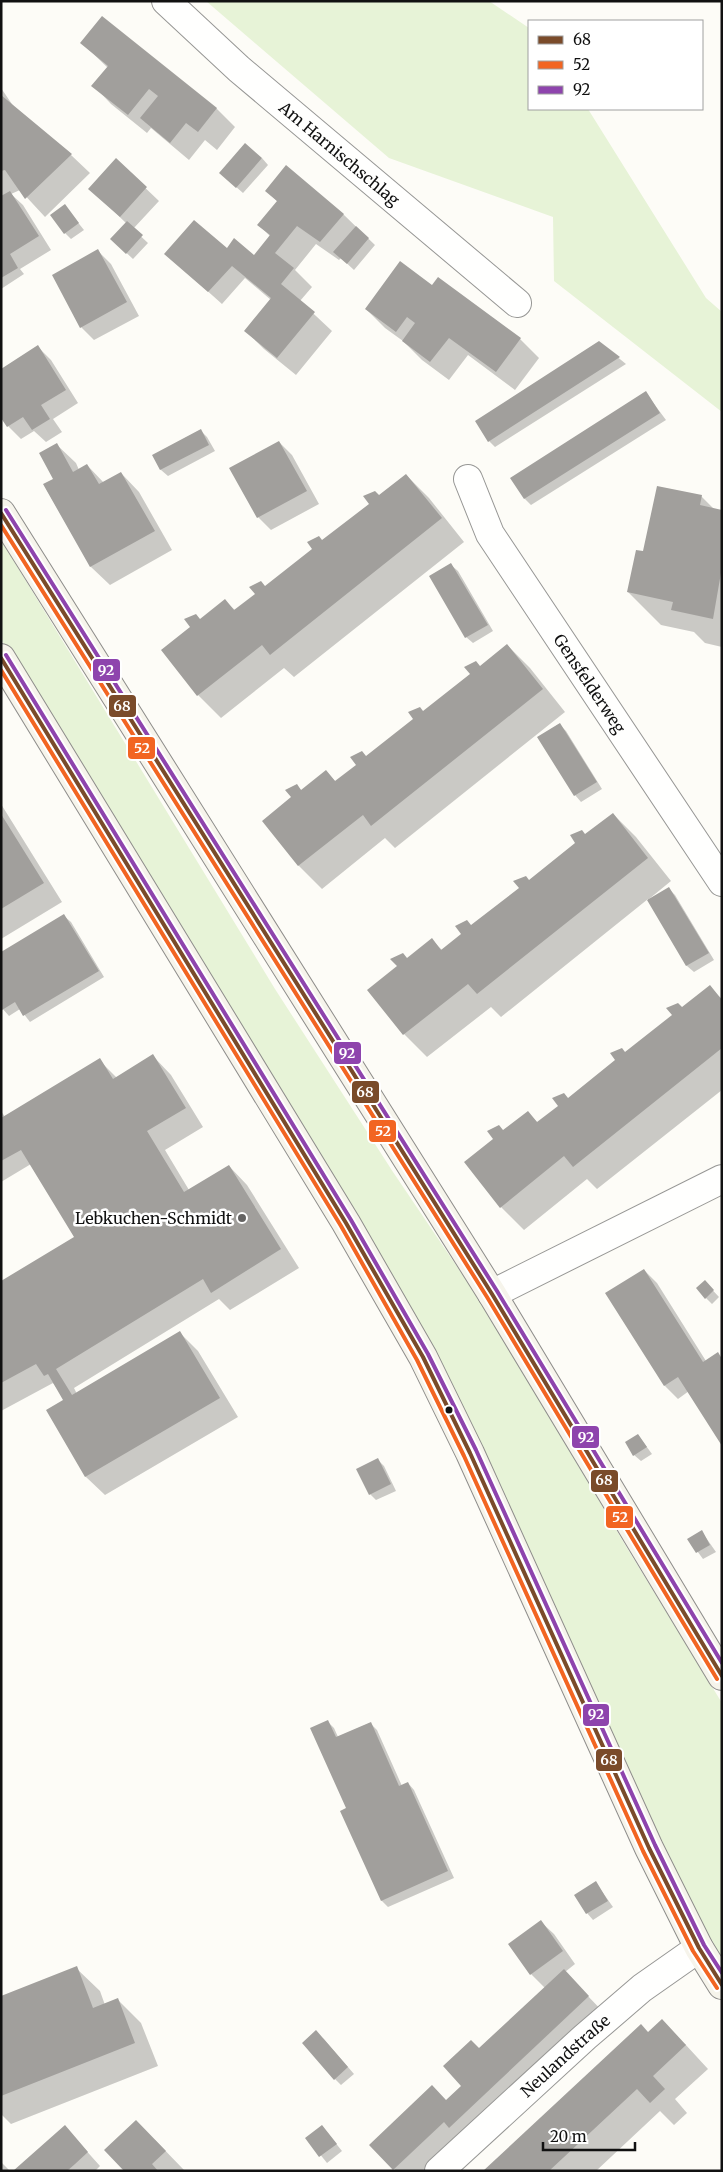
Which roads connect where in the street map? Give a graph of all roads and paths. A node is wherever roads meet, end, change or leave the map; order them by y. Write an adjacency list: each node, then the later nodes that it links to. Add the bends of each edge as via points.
1 (166, 1): 2 (street, Am Harnischschlag, via 240,69)
2 (517, 303)
3 (468, 479): 6 (street, Gensfelderweg, via 490,534)
4 (1, 513): 8 (main road)
5 (1, 658): 10 (main road, via 346,1223 423,1357 470,1452 649,1848)
6 (722, 882)
7 (722, 1179): 8 (street)
8 (492, 1294): 9 (main road)
9 (722, 1676)
10 (699, 1948): 11 (main road); 12 (street, Neulandstraße, via 642,1988 599,2024)
11 (722, 1985)
12 (439, 2171)

